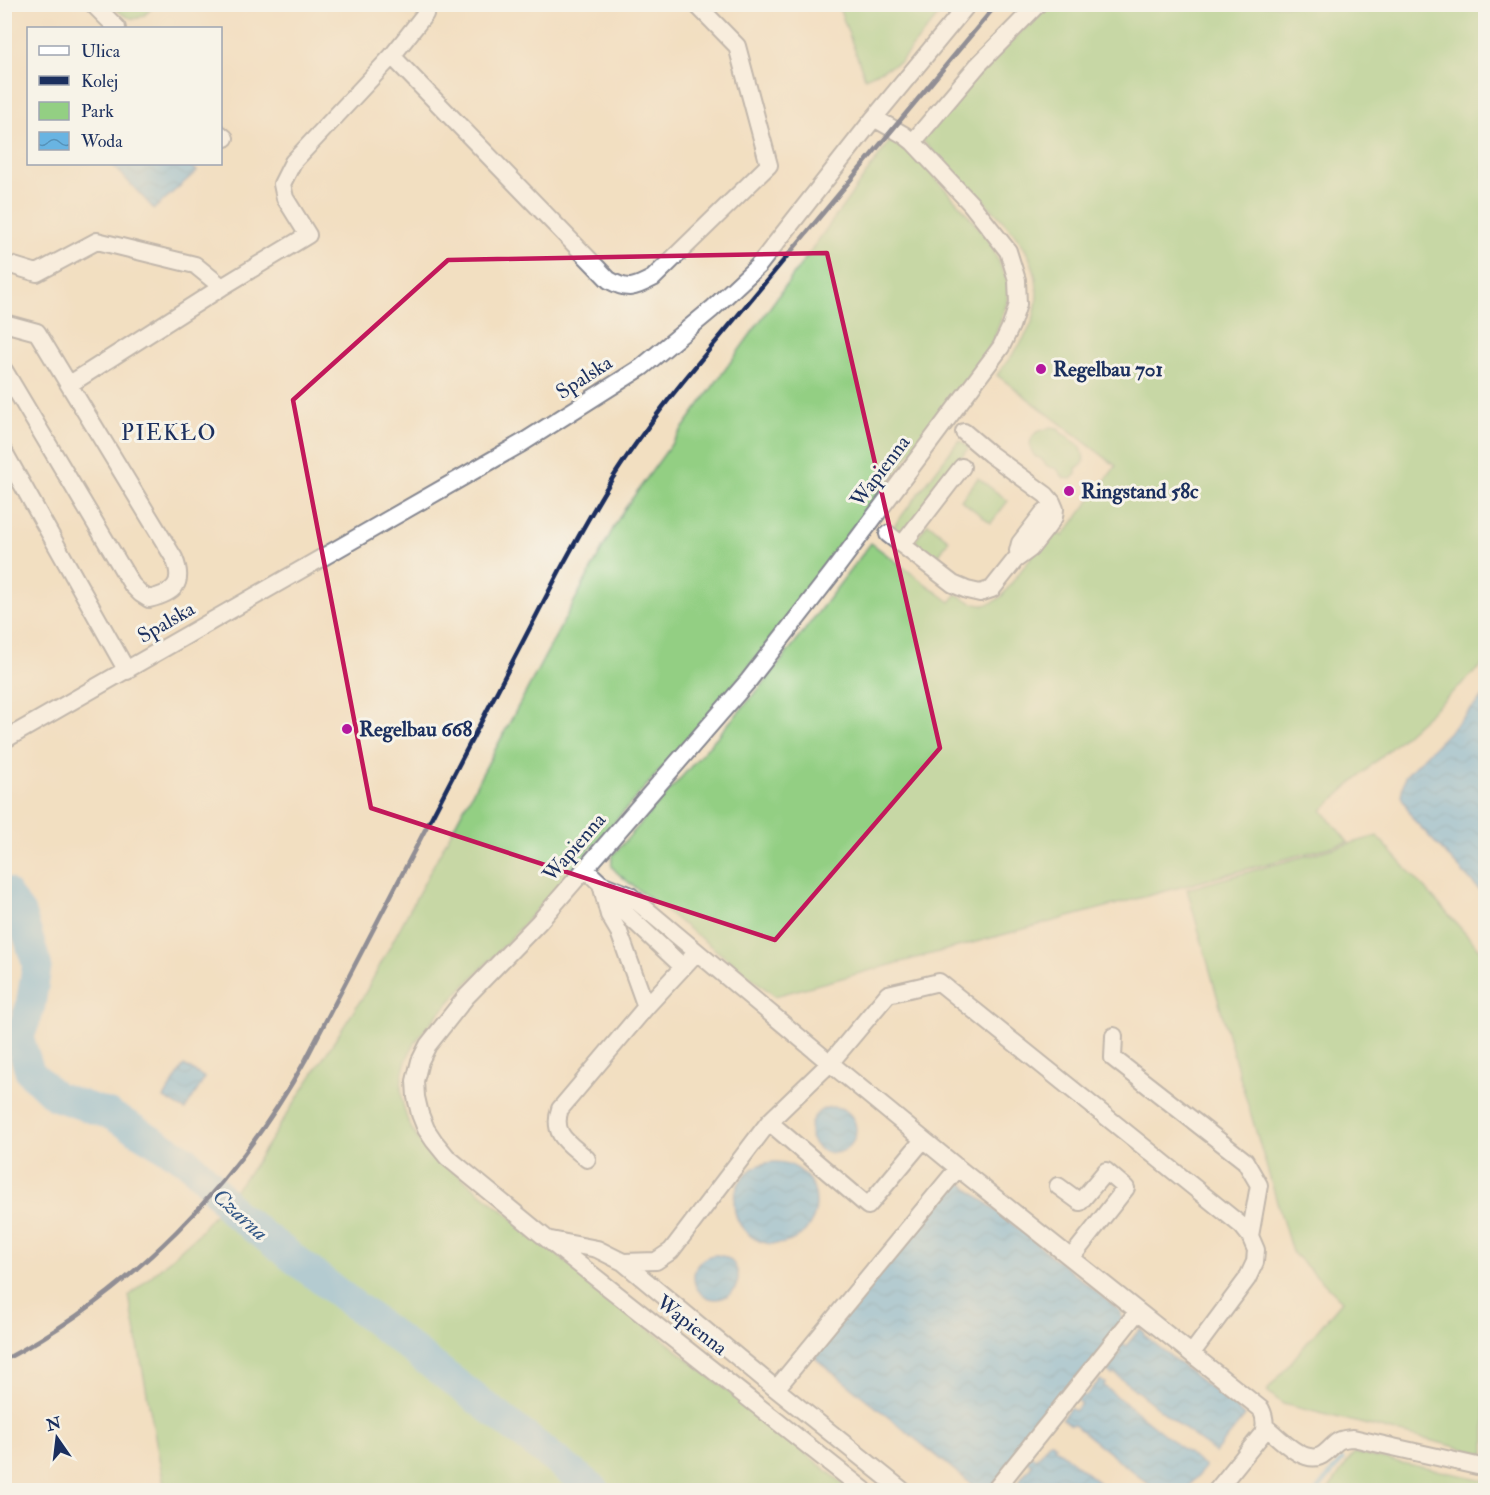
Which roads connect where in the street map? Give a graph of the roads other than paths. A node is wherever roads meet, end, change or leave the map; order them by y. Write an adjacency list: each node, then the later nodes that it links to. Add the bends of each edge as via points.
1 (93, 4): 6 (street)
2 (428, 4): 7 (street, via 425,14)
3 (696, 4): 7 (street, via 737,46 769,165 653,278 638,286 622,287 609,280)
4 (968, 4): 8 (street, Spalska)
5 (1038, 4): 9 (street, via 978,65)
6 (116, 27)
7 (392, 56): 11 (street, via 293,162 282,184 285,198 308,235)
8 (874, 118): 9 (street, Wapienna); 22 (street, Spalska, via 758,266 642,367 522,443)
9 (913, 142): 24 (street, Wapienna, via 1008,251 1017,280 1018,304 1011,326 1001,347 748,680)
10 (4, 263): 11 (street, via 37,273 97,241 195,265)
11 (222, 287): 14 (street)
12 (4, 323): 14 (street, via 37,332)
13 (4, 370): 14 (street, via 132,585 149,599 162,596 172,591 179,569)
14 (70, 384)
15 (964, 432): 21 (street, via 1046,495 1055,509 1054,517 1030,549)
16 (4, 452): 22 (street, Spalska)
17 (962, 467): 20 (street)
18 (1044, 512): 21 (street, via 1020,543)
19 (888, 534): 20 (street)
20 (902, 545): 21 (street, via 953,584 980,593 992,589)
21 (1015, 560)
22 (127, 671): 23 (street, Spalska)
23 (4, 740)
24 (585, 869): 25 (street); 37 (street, Wapienna, via 441,1027 420,1061 415,1081 420,1114 447,1157)
25 (601, 884): 26 (street, via 629,895); 27 (street, via 618,906); 28 (street, via 609,915)
26 (697, 952): 27 (street); 30 (street)
27 (683, 967): 28 (street)
28 (646, 1007): 33 (street, via 560,1109 560,1134)
29 (1114, 1036): 36 (street, via 1113,1058 1245,1161 1259,1185)
30 (830, 1063): 31 (street); 32 (street); 36 (street, via 888,994 939,982 1233,1218)
31 (769, 1122): 32 (street, via 868,1206); 39 (street, via 671,1251 656,1262)
32 (923, 1140): 34 (street)
33 (587, 1159)
34 (958, 1167): 38 (street); 42 (street)
35 (1058, 1186): 38 (street, via 1080,1202 1106,1171 1126,1188)
36 (1250, 1236): 41 (street, via 1256,1250 1247,1279)
37 (547, 1239): 39 (street, via 597,1249); 45 (street, Wapienna)
38 (1071, 1258): 40 (street)
39 (623, 1262): 42 (street)
40 (1138, 1311): 41 (street); 47 (street)
41 (1192, 1353): 43 (street, via 1261,1409)
42 (776, 1389): 46 (street)
43 (1265, 1426): 44 (street, via 1309,1458 1319,1457 1342,1439 1353,1438); 48 (street)
44 (1485, 1468)
45 (864, 1491)
46 (902, 1491)
47 (995, 1491)
48 (1217, 1491)

